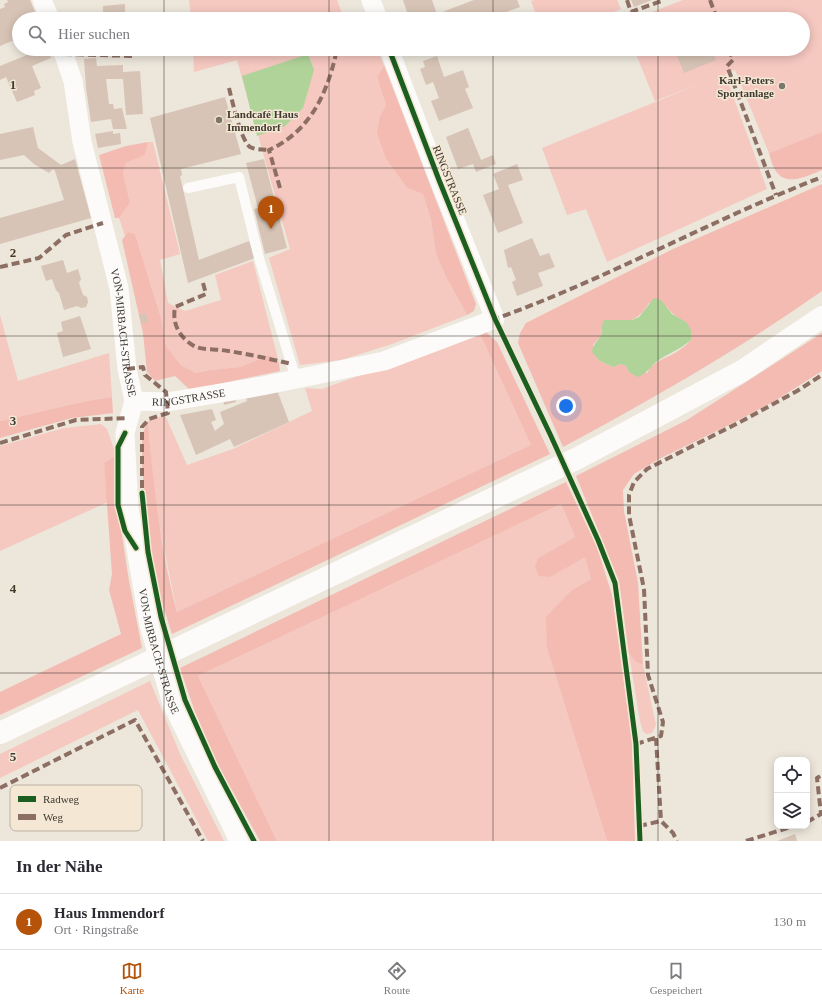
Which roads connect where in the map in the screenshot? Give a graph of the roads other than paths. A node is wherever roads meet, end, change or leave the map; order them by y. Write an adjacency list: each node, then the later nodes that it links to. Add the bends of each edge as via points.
1 (42, 0): 3 (street)
2 (371, 0): 4 (street)
3 (47, 12)
4 (375, 12)
5 (64, 56): 10 (street, VON-MIRBACH-STRASSE, via 73,81 82,142 119,288 127,369)
6 (392, 56): 9 (street, RINGSTRASSE, via 495,319 384,361)
7 (188, 188): 9 (lane, via 239,177)
8 (822, 317): 11 (main road, via 742,371 578,458)
9 (296, 379): 10 (street, RINGSTRASSE, via 167,402)
10 (134, 401): 12 (street, VON-MIRBACH-STRASSE, via 125,433 129,508 149,625 172,704)
11 (0, 733)
12 (239, 841)

